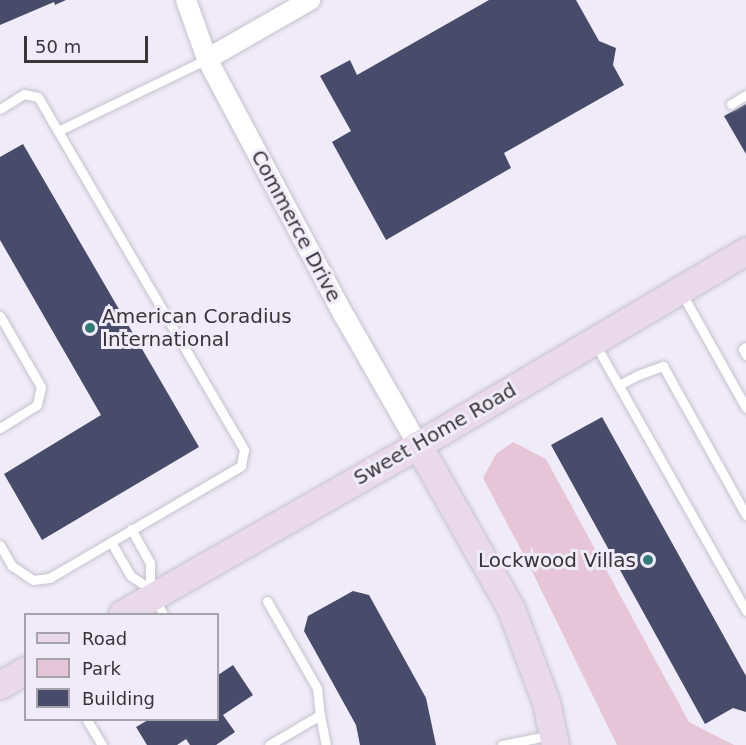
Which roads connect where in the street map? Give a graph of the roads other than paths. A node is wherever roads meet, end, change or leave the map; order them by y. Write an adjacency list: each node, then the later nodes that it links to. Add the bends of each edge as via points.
1 (186, 0): 3 (street, Commerce Drive)
2 (310, 0): 3 (street)
3 (207, 59): 7 (lane); 17 (street, Commerce Drive)
4 (746, 95): 5 (lane)
5 (730, 104)
6 (0, 110): 7 (lane, via 24,94 38,97)
7 (58, 131): 19 (lane, via 244,450 241,466)
8 (746, 251): 9 (main road, Sweet Home Road)
9 (680, 290): 11 (main road, Sweet Home Road); 15 (lane)
10 (0, 316): 16 (lane, via 41,387 37,405)
11 (593, 340): 14 (lane); 17 (main road, Sweet Home Road)
12 (746, 347): 13 (lane, via 742,349)
13 (746, 355)
14 (619, 385): 18 (lane, via 663,366); 24 (lane)
15 (745, 403)
16 (0, 428)
17 (418, 446): 22 (main road, Sweet Home Road); 28 (main road, via 511,609 530,655)
18 (746, 515)
19 (131, 530): 20 (lane); 22 (lane, via 150,563)
20 (111, 542): 21 (lane, via 49,578 33,580 12,566); 22 (lane, via 131,576)
21 (0, 545)
22 (155, 600): 25 (main road, Sweet Home Road)
23 (267, 601): 26 (lane, via 317,688)
24 (746, 611)
25 (126, 613)
26 (320, 715): 30 (lane); 31 (lane)
27 (88, 721): 29 (lane)
28 (554, 740): 32 (lane)
29 (102, 745)
30 (269, 745)
31 (326, 745)
32 (502, 745)

